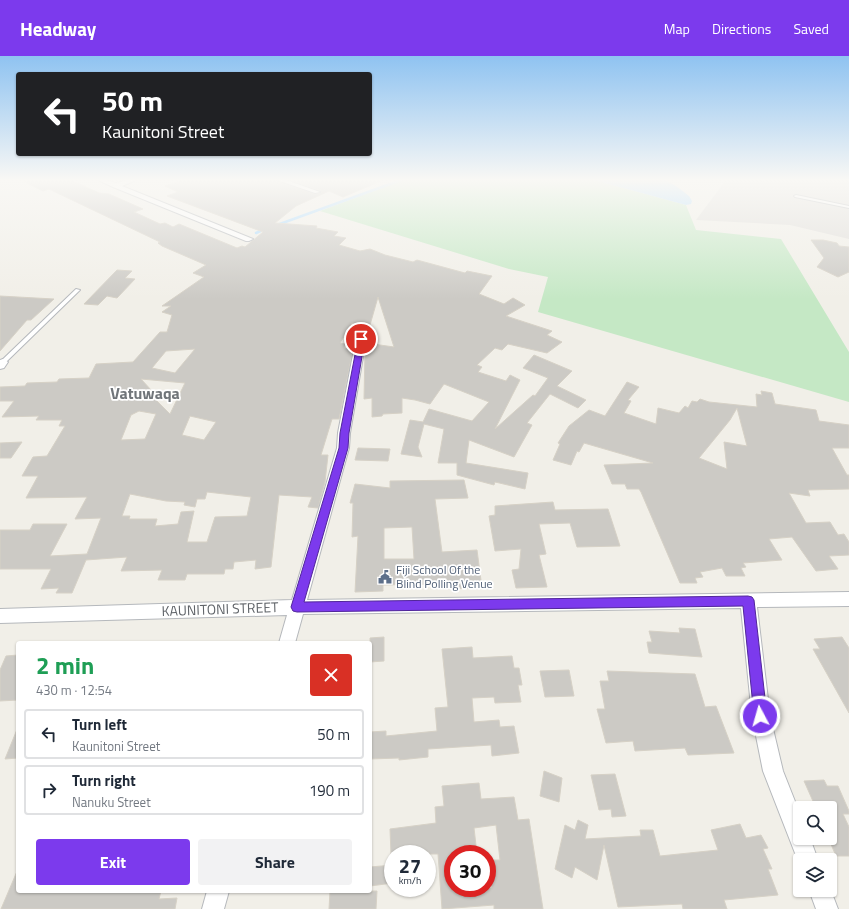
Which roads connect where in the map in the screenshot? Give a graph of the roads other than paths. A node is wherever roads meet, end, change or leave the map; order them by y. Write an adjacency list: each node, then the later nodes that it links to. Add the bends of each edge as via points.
1 (200, 220): 2 (street)
2 (249, 239)
3 (78, 290): 5 (lane)
4 (361, 339): 8 (street, via 343,448)
5 (2, 364)
6 (849, 599): 7 (street, KAUNITONI STREET)
7 (748, 600): 8 (street, KAUNITONI STREET); 11 (street, via 760,716 773,771)
8 (297, 607): 9 (street, KAUNITONI STREET); 10 (street)
9 (0, 616)
10 (288, 641)
11 (805, 853)
12 (217, 893): 14 (street)
13 (823, 897): 15 (street)
14 (213, 909)
15 (827, 909)

